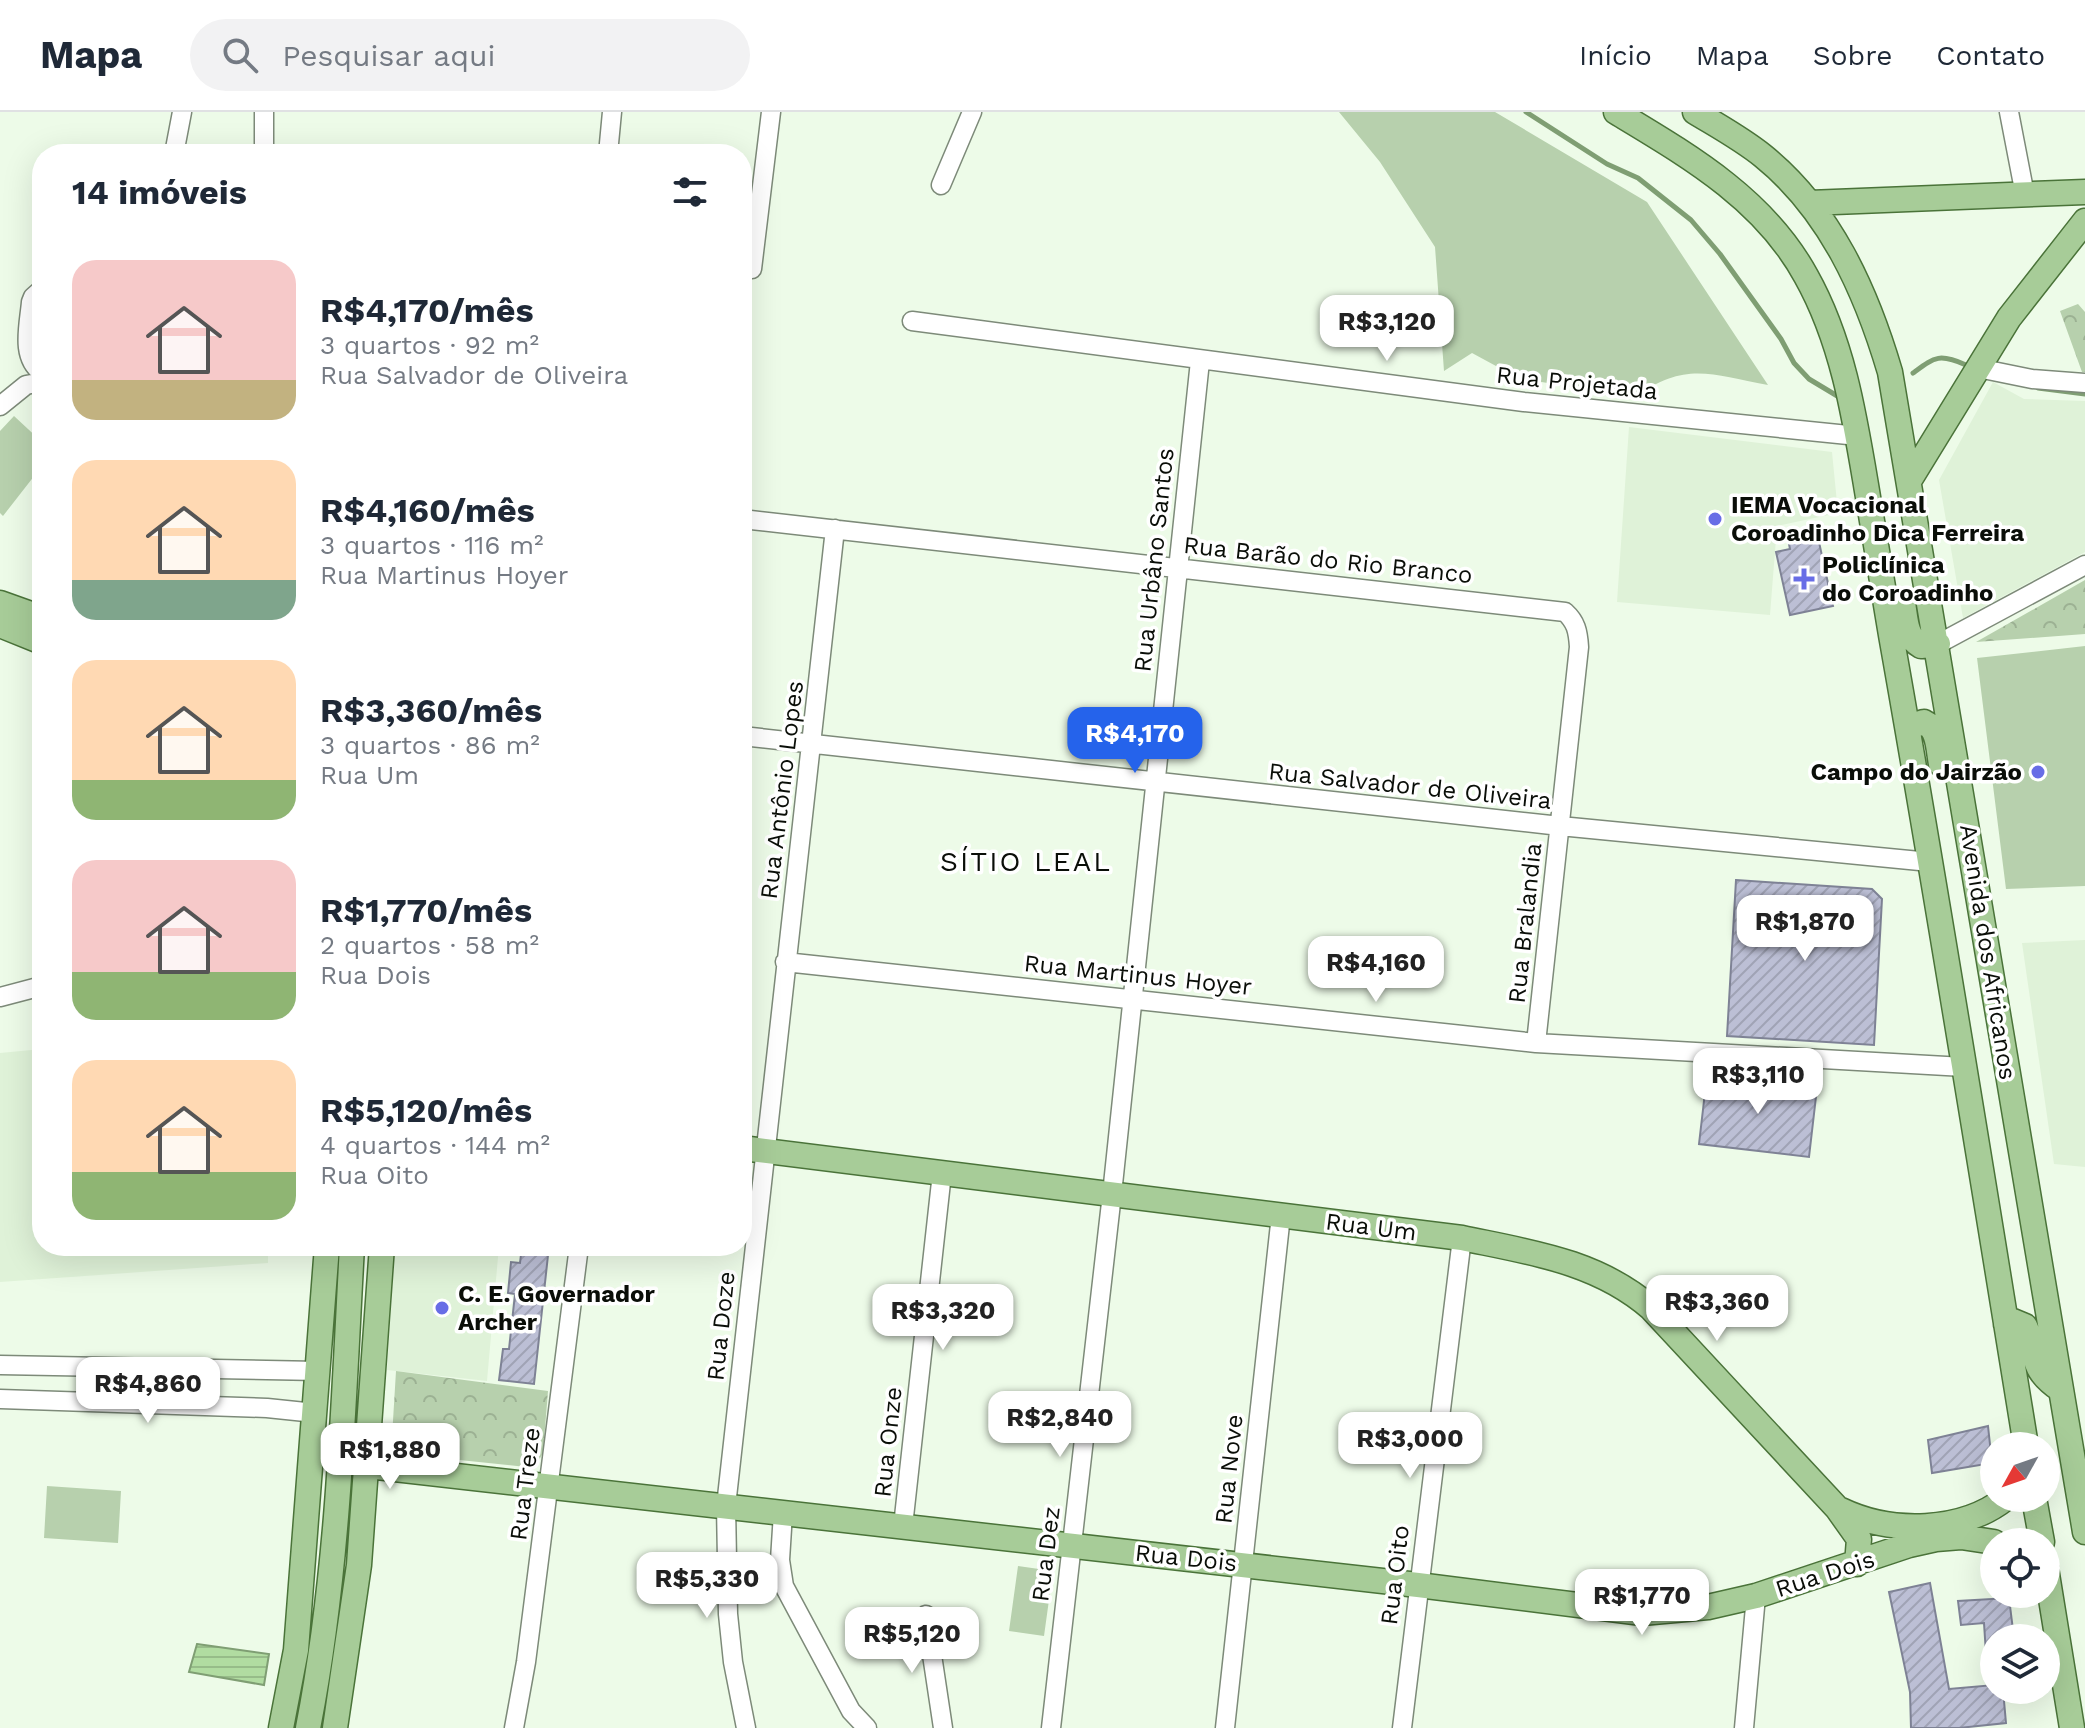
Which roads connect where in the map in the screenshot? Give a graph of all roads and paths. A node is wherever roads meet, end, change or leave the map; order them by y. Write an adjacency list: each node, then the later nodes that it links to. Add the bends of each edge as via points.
1 (182, 112): 10 (street)
2 (264, 112): 11 (street)
3 (612, 112): 12 (street)
4 (771, 112): 18 (street)
5 (972, 112): 13 (street)
6 (1616, 112): 27 (main road, Avenida dos Africanos, via 1712,172 1778,234 1823,309)
7 (1695, 112): 9 (main road, Avenida dos Africanos)
8 (2009, 112): 14 (street)
9 (1720, 118): 16 (main road, Avenida dos Africanos)
10 (176, 144)
11 (264, 144)
12 (609, 144)
13 (941, 185)
14 (2025, 195): 15 (main road); 16 (main road)
15 (2082, 195)
16 (1809, 203): 28 (main road, Avenida dos Africanos, via 1840,249 1875,323 1899,412)
17 (2085, 221): 23 (main road, via 2009,318)
18 (752, 269)
19 (32, 300): 21 (street)
20 (912, 321): 22 (street, Rua Projetada)
21 (32, 360)
22 (1200, 361): 27 (street, Rua Projetada, via 1524,402); 33 (street, Rua Urbâno Santos)
23 (1978, 368): 24 (street); 28 (main road)
24 (2085, 383)
25 (32, 384): 26 (street)
26 (0, 406)
27 (1858, 436): 29 (main road, Avenida dos Africanos)
28 (1909, 481): 39 (main road, Avenida dos Africanos)
29 (1868, 500): 39 (main road, via 1891,536 1908,634 1921,646); 40 (main road, Avenida dos Africanos)
30 (752, 520): 31 (street, Rua Barão do Rio Branco)
31 (835, 529): 33 (street, Rua Barão do Rio Branco); 42 (street, Rua Antônio Lopes)
32 (2085, 565): 39 (street)
33 (1176, 567): 36 (street, Rua Barão do Rio Branco, via 1551,608); 43 (street, Rua Urbâno Santos)
34 (0, 603): 35 (main road)
35 (32, 614)
36 (1572, 619): 45 (street, Rua Bralandia, via 1579,647)
37 (0, 625): 38 (main road)
38 (32, 638)
39 (1938, 644): 44 (main road, Avenida dos Africanos)
40 (1908, 727): 44 (main road, via 1924,722 1935,732 1942,768); 46 (main road, Avenida dos Africanos)
41 (752, 737): 42 (street, Rua Salvador de Oliveira)
42 (812, 743): 43 (street, Rua Salvador de Oliveira); 47 (street, Rua Antônio Lopes)
43 (1155, 782): 45 (street, Rua Salvador de Oliveira); 50 (street, Rua Urbâno Santos)
44 (1965, 814): 66 (main road, Avenida dos Africanos)
45 (1560, 826): 46 (street, Rua Salvador de Oliveira); 51 (street, Rua Bralandia)
46 (1930, 862): 52 (main road, Avenida dos Africanos)
47 (785, 962): 50 (street, Rua Martinus Hoyer); 53 (street, Rua Antônio Lopes)
48 (32, 989): 49 (street)
49 (0, 997)
50 (1131, 998): 51 (street, Rua Martinus Hoyer); 55 (street, Rua Urbâno Santos)
51 (1536, 1043): 52 (street, Rua Martinus Hoyer)
52 (1964, 1067): 63 (main road, Avenida dos Africanos)
53 (753, 1150): 54 (main road, Rua Um)
54 (942, 1173): 55 (main road, Rua Um); 76 (street, Rua Onze)
55 (1112, 1194): 56 (main road, Rua Um); 79 (street, Rua Dez)
56 (1281, 1215): 57 (main road, Rua Um); 81 (street, Rua Nove)
57 (1462, 1238): 73 (main road, Rua Um, via 1586,1267 1631,1291); 82 (street, Rua Oito)
58 (326, 1256): 65 (main road)
59 (351, 1256): 89 (main road, via 340,1467 321,1662)
60 (381, 1256): 70 (main road)
61 (578, 1256): 71 (street, Rua Treze)
62 (745, 1256): 72 (street, Rua Doze)
63 (2006, 1324): 66 (main road, via 2025,1326 2035,1364); 69 (main road, Avenida dos Africanos)
64 (0, 1365): 65 (street)
65 (318, 1371): 68 (main road)
66 (2061, 1390): 77 (main road, Avenida dos Africanos)
67 (0, 1399): 68 (street)
68 (315, 1413): 88 (main road, via 296,1650)
69 (2024, 1432)
70 (368, 1466): 71 (main road, Rua Dois); 90 (main road)
71 (549, 1486): 72 (main road, Rua Dois); 91 (street, Rua Treze)
72 (726, 1506): 75 (main road, Rua Dois); 92 (street, Rua Doze, via 728,1614)
73 (1837, 1508): 74 (main road, Rua Dois, via 1880,1524 1915,1526); 80 (main road, Rua Um, via 1859,1539)
74 (1985, 1512)
75 (783, 1513): 76 (main road, Rua Dois); 93 (street, via 784,1586 851,1711)
76 (903, 1526): 79 (main road, Rua Dois)
77 (2085, 1532)
78 (1980, 1540): 80 (main road, Rua Dois, via 1941,1538)
79 (1071, 1545): 81 (main road, Rua Dois); 95 (street, Rua Dez)
80 (1857, 1564): 83 (main road, Rua Dois)
81 (1242, 1565): 82 (main road, Rua Dois); 96 (street, Rua Nove)
82 (1418, 1585): 83 (main road, Rua Dois, via 1642,1613); 97 (street, Rua Oito)
83 (1756, 1596): 98 (street)
84 (2053, 1608): 86 (main road)
85 (926, 1615): 94 (street)
86 (2061, 1657): 87 (main road, via 2068,1675); 99 (main road)
87 (2085, 1686)
88 (281, 1728)
89 (308, 1728)
90 (335, 1728)
91 (514, 1728)
92 (746, 1728)
93 (867, 1728)
94 (943, 1728)
95 (1051, 1728)
96 (1225, 1728)
97 (1402, 1728)
98 (1744, 1728)
99 (2072, 1728)

